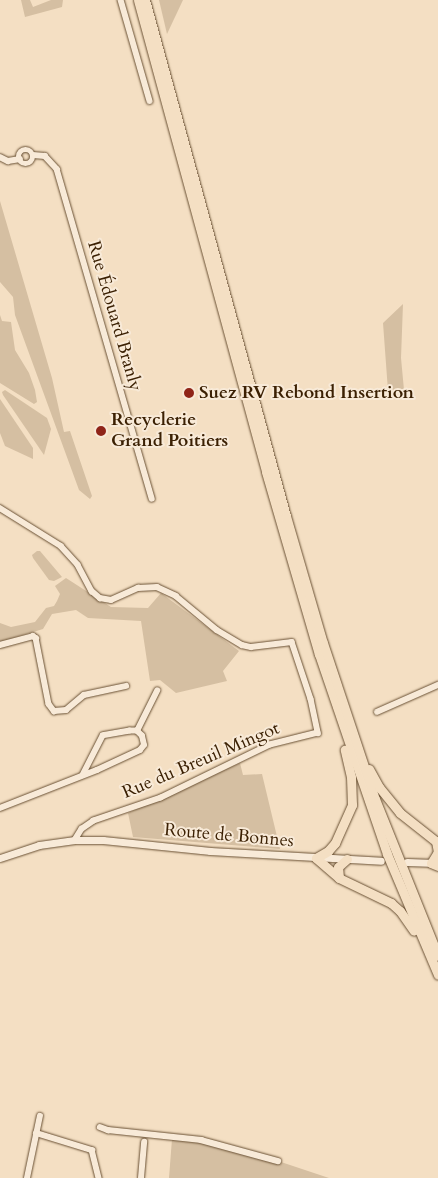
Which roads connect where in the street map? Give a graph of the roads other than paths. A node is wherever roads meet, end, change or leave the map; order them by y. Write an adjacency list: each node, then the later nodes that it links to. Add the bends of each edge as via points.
1 (120, 0): 4 (street)
2 (138, 0): 14 (highway, via 293,568)
3 (145, 0): 14 (highway)
4 (150, 101)
5 (0, 157): 6 (street, Rue Édouard Branly, via 29,163 33,155 45,156 57,169)
6 (152, 499)
7 (0, 508): 17 (street, Rue du Breuil Mingot, via 49,537 72,557 88,586 100,598 111,600 138,588 157,587 176,596 242,645 251,647 292,642 318,733 270,745 162,798 94,821 82,829)
8 (0, 645): 10 (street, via 33,636 36,638 49,704 54,711 66,710 84,695)
9 (438, 685): 12 (street)
10 (126, 686)
11 (157, 691): 13 (street)
12 (377, 712)
13 (137, 731): 15 (street, via 103,736); 15 (street, via 144,741 140,750)
14 (347, 731): 18 (highway, via 388,800 413,825); 19 (highway, via 342,739 353,792 347,818); 27 (highway); 28 (highway, via 387,854)
15 (83, 775): 16 (street)
16 (0, 808)
17 (75, 840): 20 (street, Route de Bonnes, via 39,845); 21 (street, Route de Bonnes)
18 (437, 842): 25 (highway)
19 (334, 843): 21 (highway, via 328,852); 22 (highway)
20 (0, 858)
21 (316, 858): 22 (street, Route de Bonnes); 26 (highway)
22 (344, 859): 23 (street, Route de Bonnes); 26 (highway, via 338,867)
23 (381, 861)
24 (407, 862): 25 (street)
25 (436, 864)
26 (339, 878): 28 (highway, via 381,896 400,911 430,966)
27 (438, 956)
28 (437, 972)
29 (40, 1116): 31 (street)
30 (100, 1127): 33 (street, via 201,1140)
31 (36, 1133): 34 (street); 35 (street, via 89,1148 94,1153)
32 (144, 1142): 36 (street)
33 (278, 1161)
34 (27, 1178)
35 (100, 1178)
36 (141, 1178)

